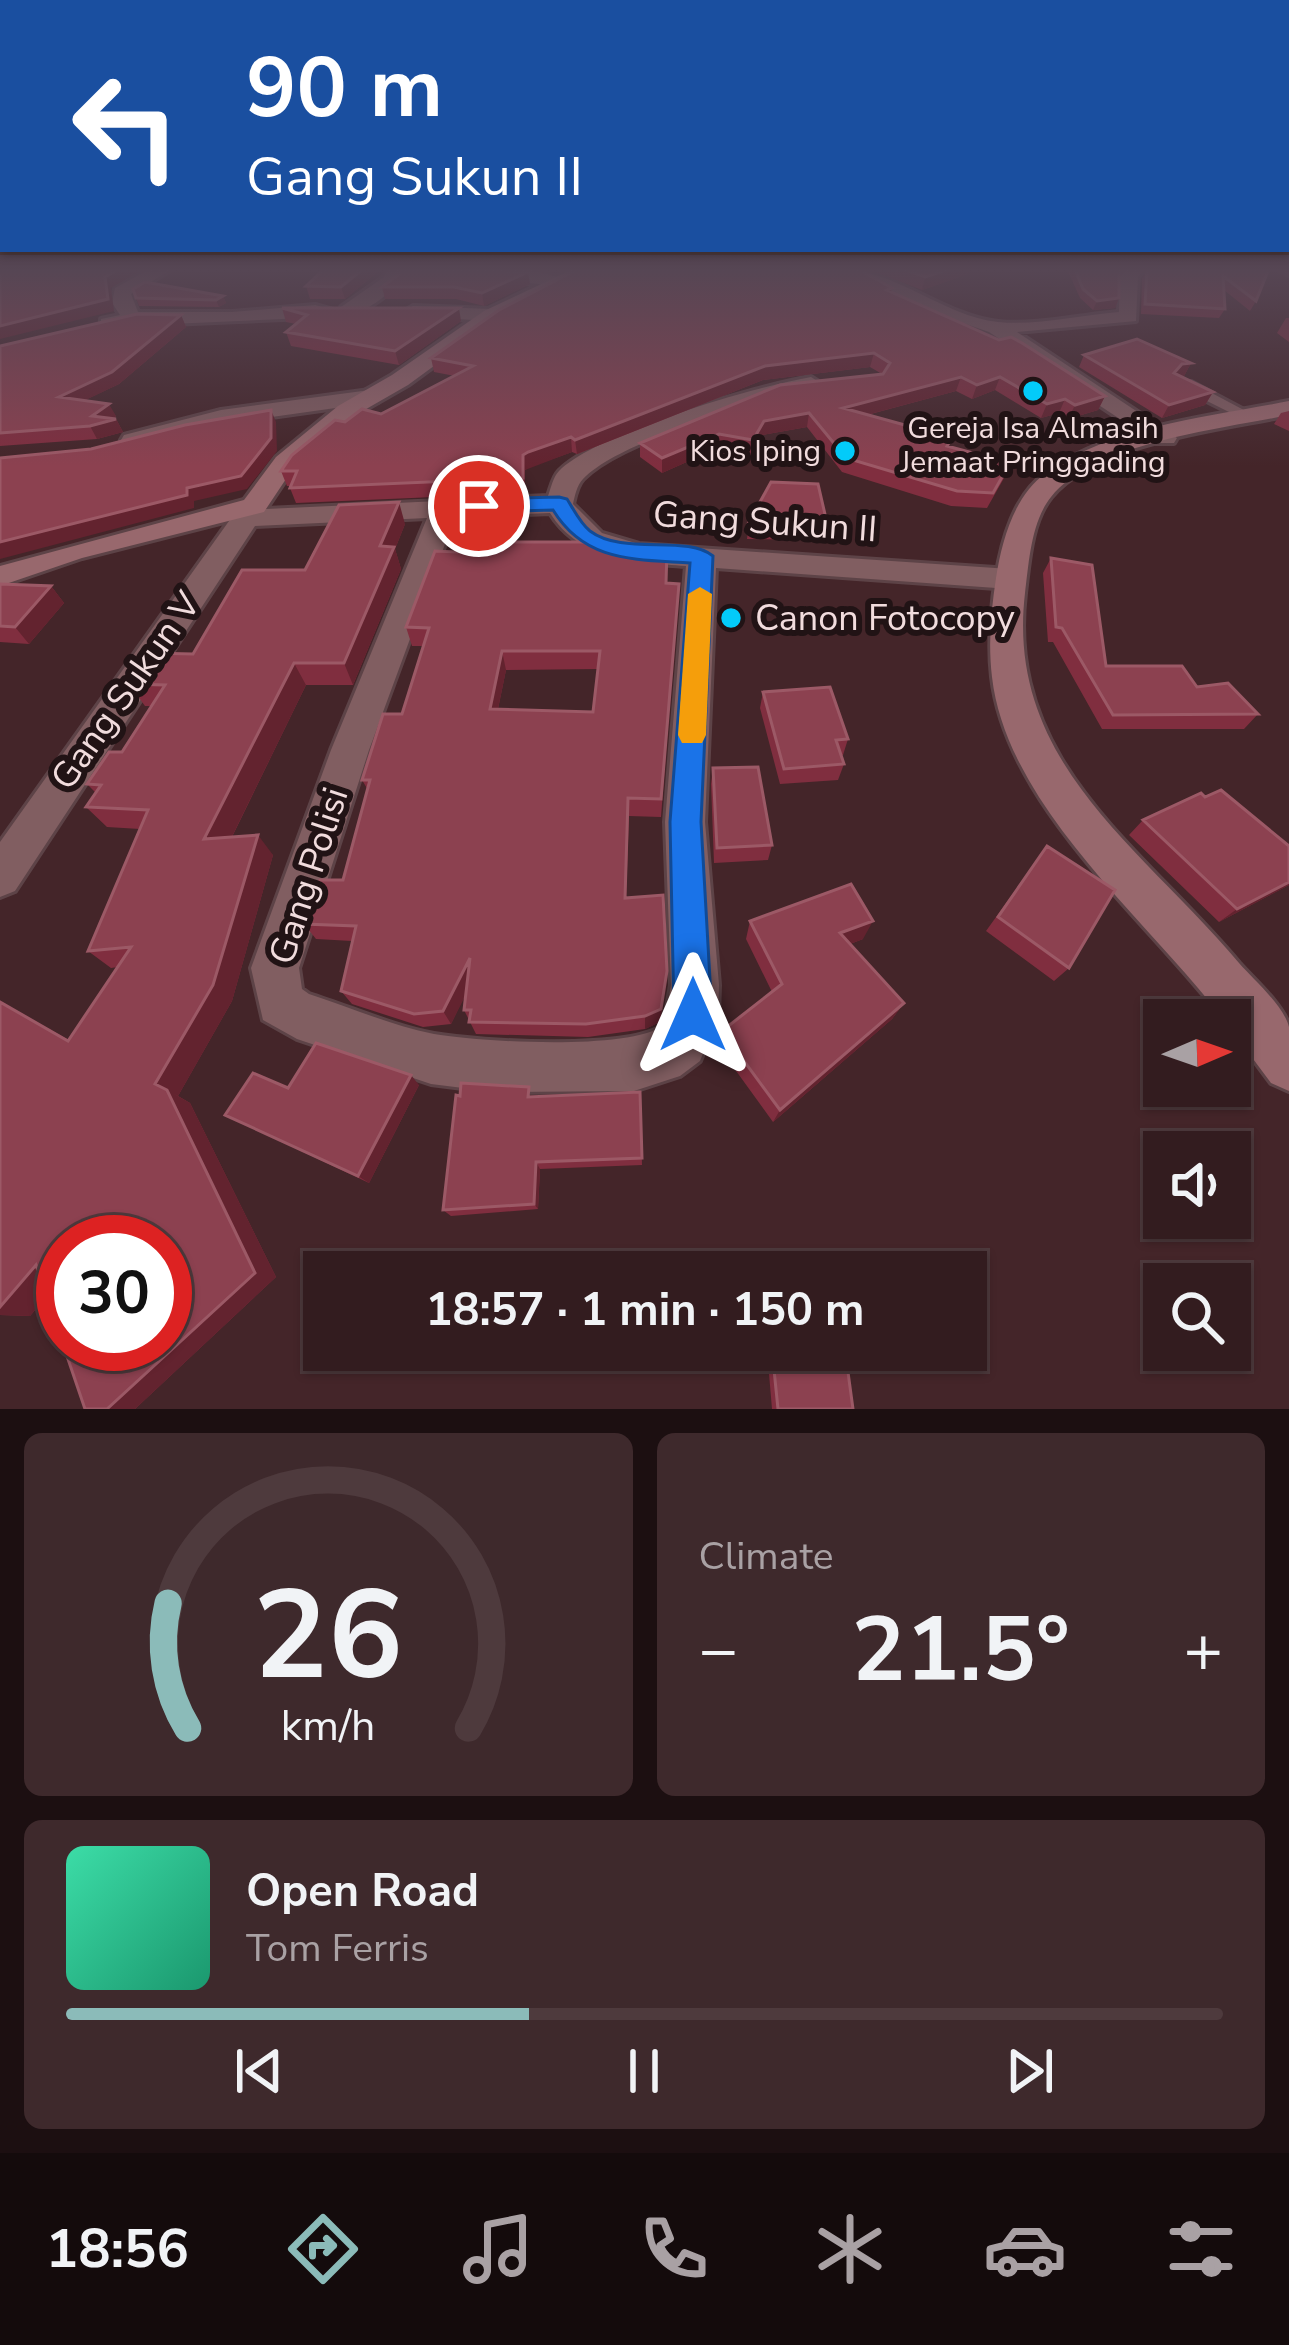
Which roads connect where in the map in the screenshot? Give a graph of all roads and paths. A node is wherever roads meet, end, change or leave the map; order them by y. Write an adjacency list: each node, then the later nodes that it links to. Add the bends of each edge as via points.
1 (462, 335): 5 (street)
2 (1006, 335): 8 (street)
3 (832, 382): 10 (street, via 773,389 633,442 568,477)
4 (1183, 383): 7 (lane)
5 (370, 397): 9 (street, via 221,417); 12 (street, via 307,441)
6 (1289, 408): 7 (street)
7 (1250, 417): 8 (street)
8 (1165, 438): 15 (street, via 1082,463 1040,491)
9 (116, 446)
10 (559, 504): 11 (street); 13 (street, Gang Sukun II, via 590,541)
11 (445, 507): 12 (street); 13 (street, Gang Polisi, via 275,968 280,1003 297,1014 431,1059 634,1065 682,1043 695,985 685,822)
12 (250, 512): 14 (street, via 72,552); 16 (street, Gang Sukun V)
13 (702, 556): 15 (street, Gang Sukun II)
14 (0, 577)
15 (1010, 579): 17 (street, via 1003,652 1034,757 1067,807 1206,959)
16 (0, 877)
17 (1289, 1066)

